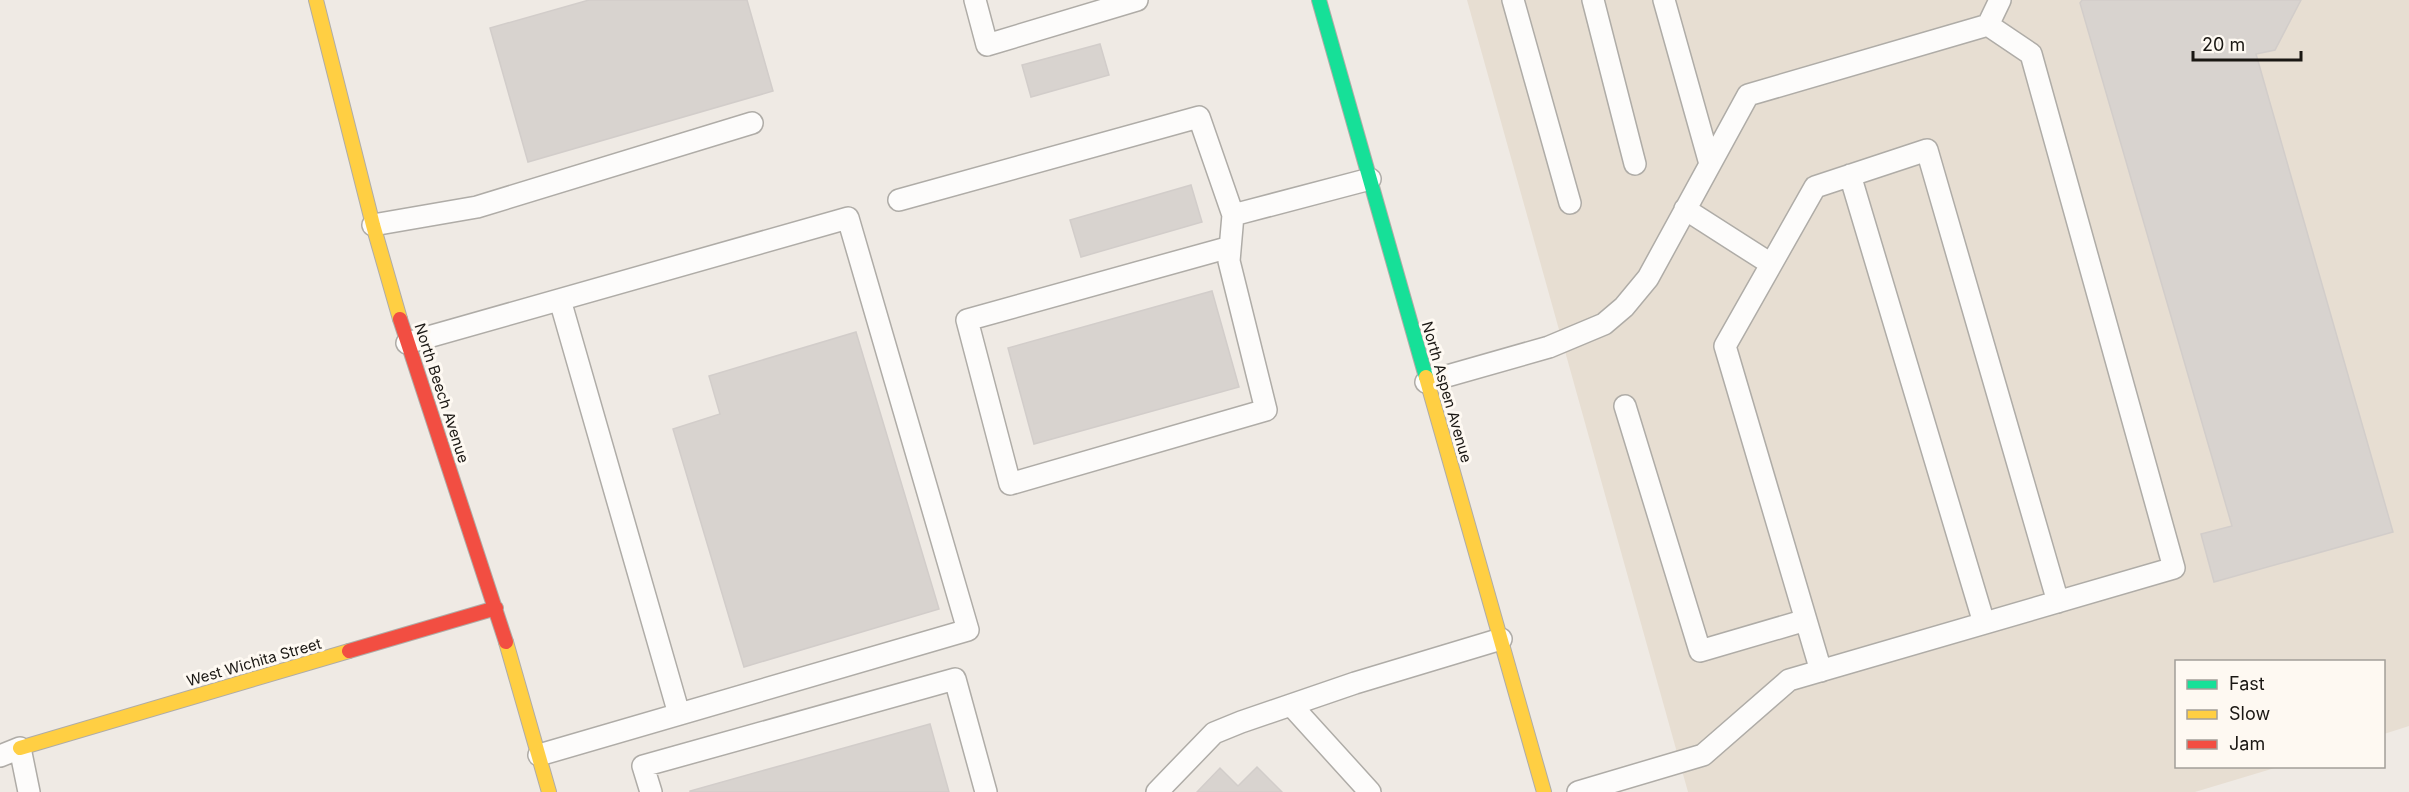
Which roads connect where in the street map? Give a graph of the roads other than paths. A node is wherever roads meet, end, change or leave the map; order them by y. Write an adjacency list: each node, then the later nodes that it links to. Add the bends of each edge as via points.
1 (316, 0): 19 (street, North Beech Avenue)
2 (975, 0): 3 (lane, via 987,45)
3 (1137, 0)
4 (1319, 0): 14 (street, North Aspen Avenue)
5 (1513, 0): 16 (lane)
6 (1593, 0): 11 (lane)
7 (1664, 0): 12 (lane)
8 (2000, 0): 9 (lane)
9 (1988, 25): 12 (lane, via 1748,95); 26 (lane, via 2031,54 2174,568)
10 (752, 123): 19 (lane, via 477,207)
11 (1635, 164)
12 (1710, 164): 17 (lane)
13 (1850, 175): 21 (lane, via 1815,187); 26 (lane, via 1927,150); 29 (lane)
14 (1370, 179): 18 (lane); 24 (street, North Aspen Avenue)
15 (899, 200): 18 (lane, via 1199,117)
16 (1570, 203)
17 (1685, 209): 21 (lane); 24 (lane, via 1648,278 1604,324 1549,347)
18 (1233, 215): 20 (lane)
19 (373, 225): 23 (street, North Beech Avenue)
20 (1230, 247): 20 (lane, via 1229,261 1266,410 1010,484 967,320)
21 (1771, 264): 28 (lane, via 1725,346)
22 (560, 300): 23 (lane); 33 (lane); 33 (lane, via 848,218 968,630)
23 (407, 343): 27 (street, North Beech Avenue)
24 (1426, 382): 30 (street, North Aspen Avenue)
25 (1625, 406): 28 (lane, via 1700,651)
26 (2058, 602): 29 (lane)
27 (496, 608): 34 (street, West Wichita Street); 35 (street, North Beech Avenue)
28 (1806, 620): 31 (lane)
29 (1984, 623): 31 (lane)
30 (1501, 639): 32 (lane); 43 (street, North Aspen Avenue)
31 (1821, 670): 44 (lane, via 1789,680 1703,755)
32 (1291, 705): 41 (lane, via 1214,733); 42 (lane)
33 (679, 714): 35 (lane)
34 (20, 748): 36 (lane); 37 (lane)
35 (539, 755): 38 (street, North Beech Avenue)
36 (0, 756)
37 (29, 792)
38 (549, 792)
39 (651, 792): 40 (lane, via 643,766 955,680)
40 (986, 792)
41 (1157, 792)
42 (1370, 792)
43 (1544, 792)
44 (1578, 792)

